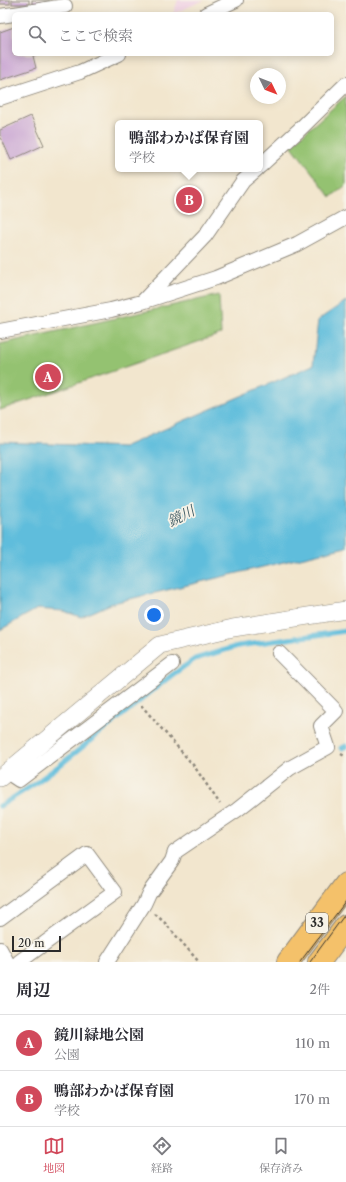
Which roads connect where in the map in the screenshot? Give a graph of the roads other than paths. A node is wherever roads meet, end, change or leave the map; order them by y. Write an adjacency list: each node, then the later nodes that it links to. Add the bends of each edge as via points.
1 (236, 0): 4 (street)
2 (65, 6): 3 (street)
3 (28, 12)
4 (210, 12)
5 (12, 14): 6 (street)
6 (0, 16)
7 (115, 56): 9 (street, via 80,72)
8 (346, 84): 10 (street)
9 (0, 98)
10 (263, 163)
11 (254, 172): 13 (street, via 243,182 205,236)
12 (346, 217): 13 (street, via 297,244 216,278)
13 (142, 302): 14 (street)
14 (0, 331)
15 (346, 610): 18 (street, via 233,628 160,645)
16 (279, 653): 25 (street, via 336,711 321,726 328,747 290,768 238,810 174,852 172,860)
17 (172, 664): 18 (street, via 19,780)
18 (3, 775)
19 (346, 884): 26 (highway, 33)
20 (0, 918): 24 (street, via 87,854 115,892)
21 (346, 926): 27 (highway, 33)
22 (0, 949): 23 (street)
23 (7, 962)
24 (18, 962)
25 (107, 962)
26 (288, 962)
27 (319, 962)

